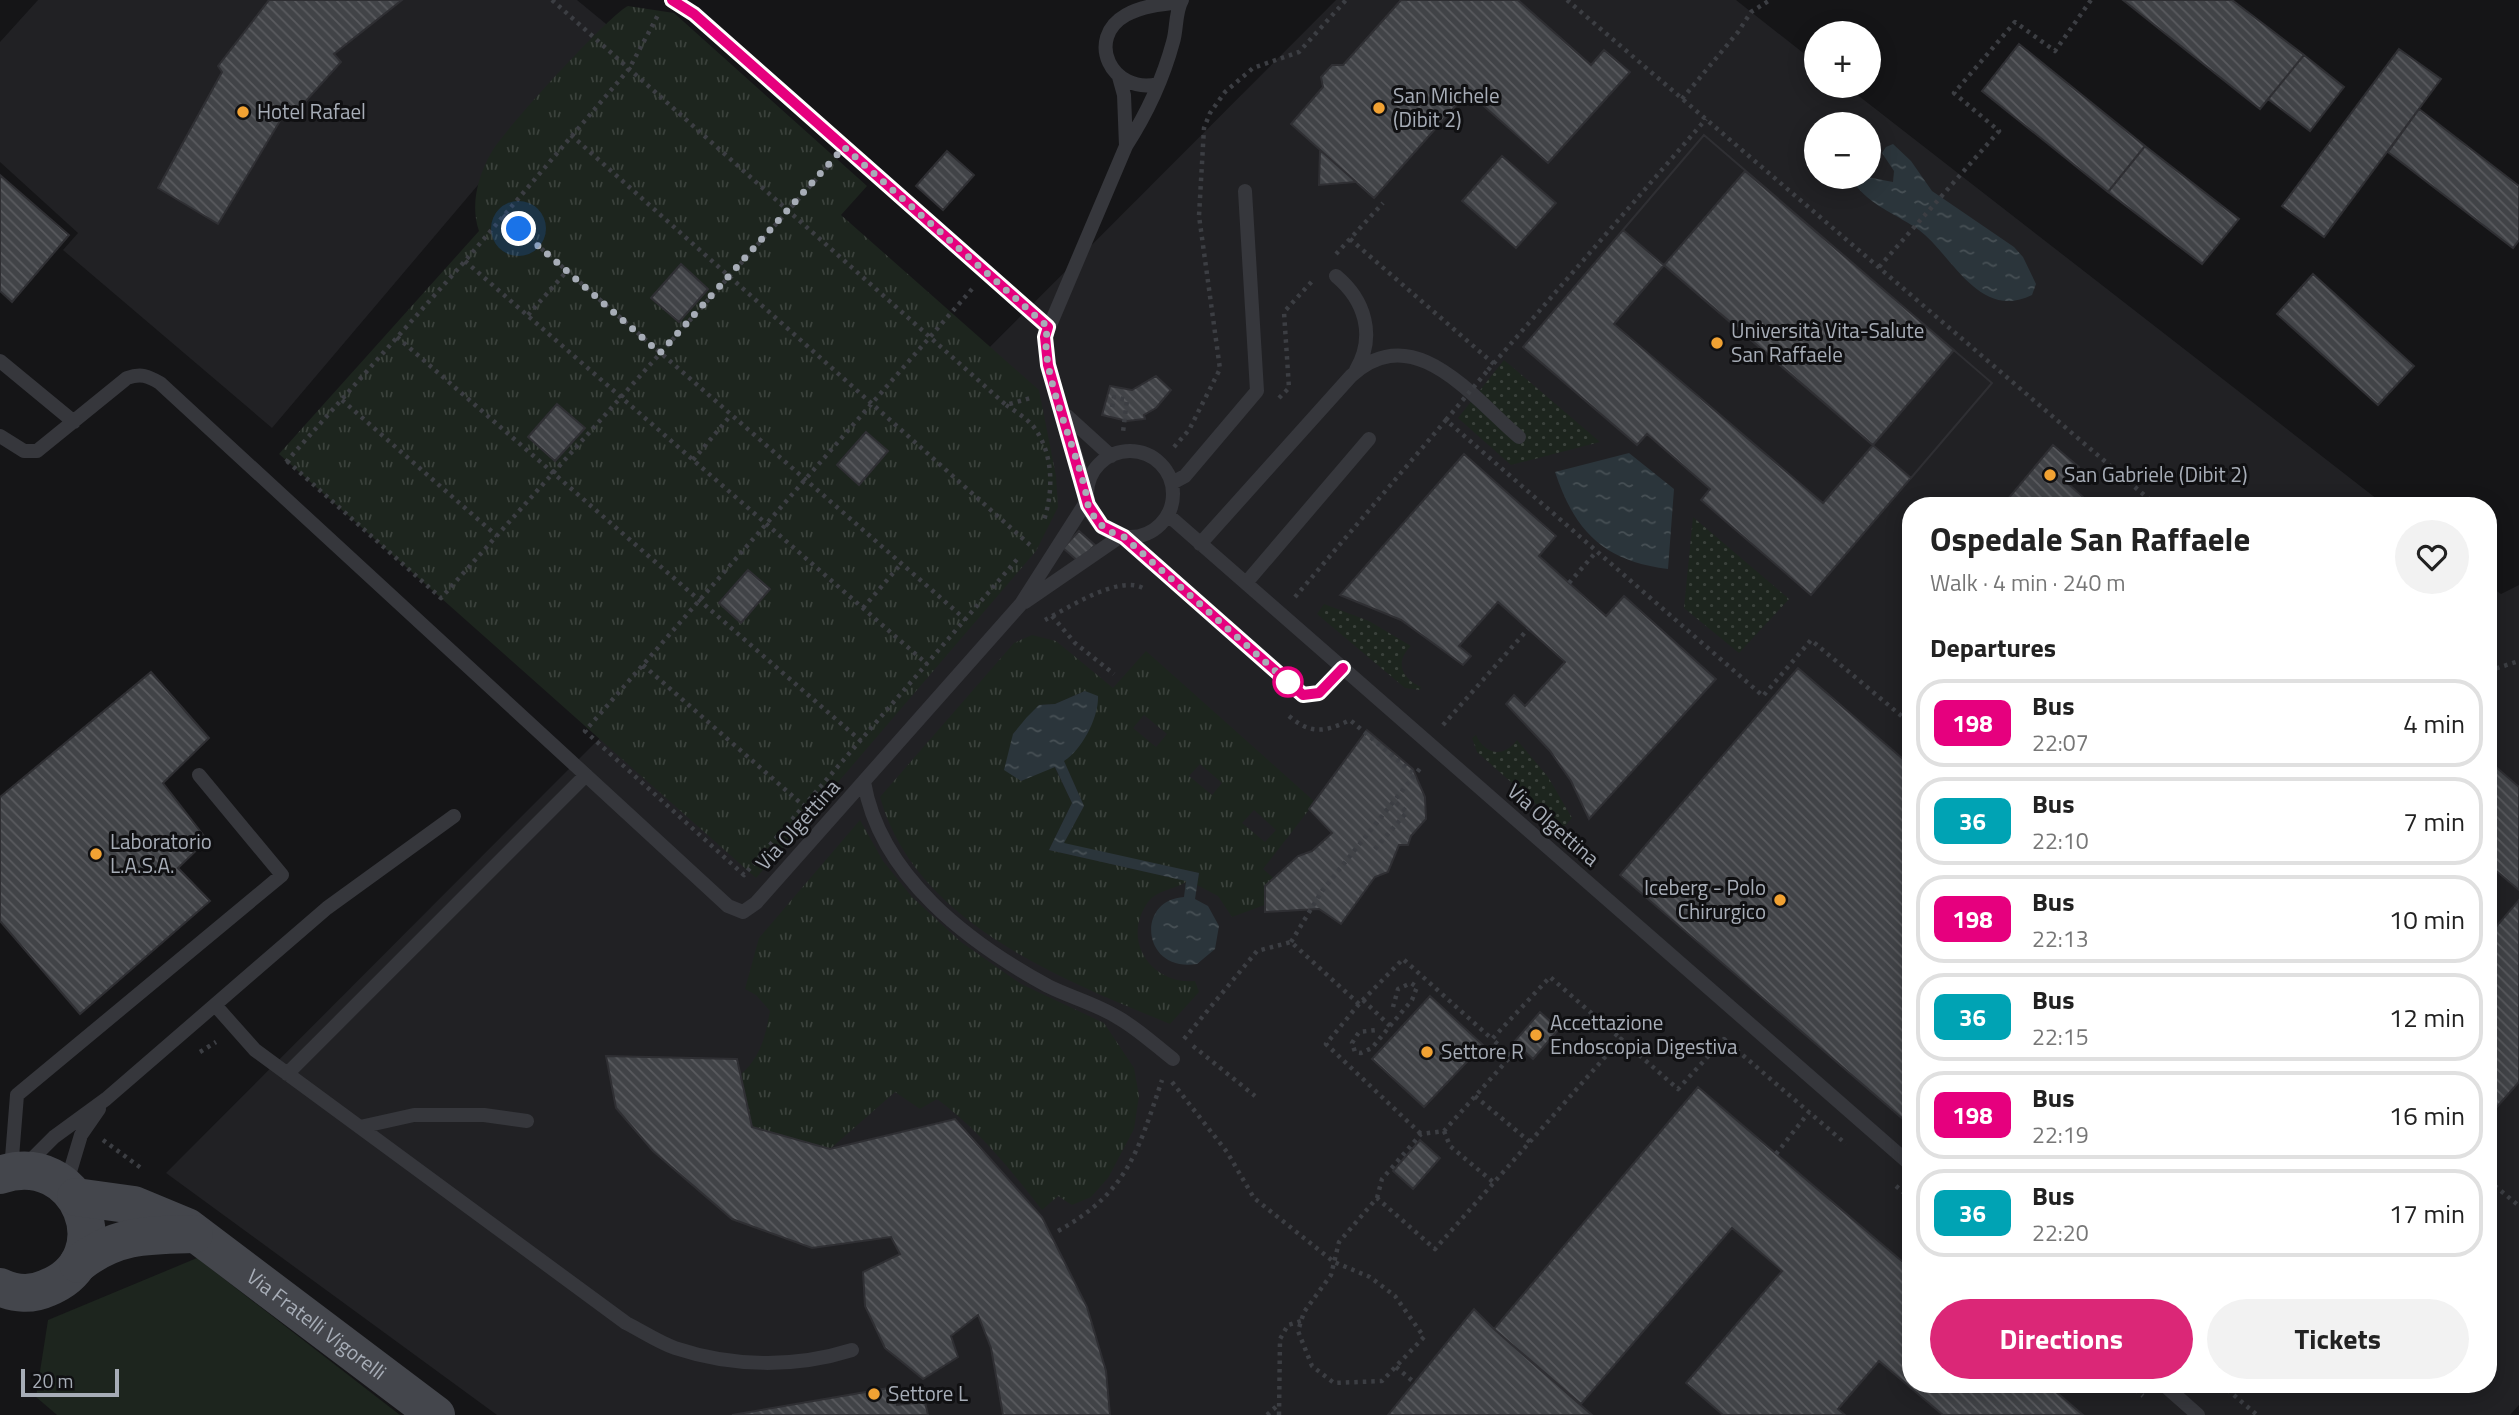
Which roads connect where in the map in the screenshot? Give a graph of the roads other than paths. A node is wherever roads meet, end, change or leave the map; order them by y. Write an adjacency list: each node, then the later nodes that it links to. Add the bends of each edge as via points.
1 (672, 0): 8 (lane, via 694,14)
2 (1181, 1): 3 (lane, via 1139,9 1116,23 1106,44 1111,68); 4 (lane, via 1174,40)
3 (1119, 77): 4 (lane, via 1137,86); 5 (lane)
4 (1157, 84): 5 (lane)
5 (1126, 146): 8 (lane)
6 (1245, 191): 17 (lane, via 1257,391 1185,476)
7 (1336, 276): 10 (lane, via 1357,299 1367,328 1365,349)
8 (1048, 327): 11 (lane, via 1048,365)
9 (0, 361): 12 (lane)
10 (1351, 376): 14 (lane, via 1382,357 1404,354 1419,358 1439,368); 21 (lane)
11 (1062, 409): 16 (lane); 18 (lane)
12 (74, 422): 13 (lane, via 37,451 24,451); 26 (lane, via 127,378 148,376 160,383)
13 (0, 436)
14 (1519, 437)
15 (1369, 439): 22 (lane)
16 (1111, 456): 17 (lane, via 1131,451 1151,457); 18 (lane, via 1092,474)
17 (1172, 483): 19 (lane)
18 (1087, 495): 20 (lane, via 1098,522); 23 (lane)
19 (1168, 515): 20 (lane, via 1148,534); 21 (lane, Via Olgettina)
20 (1122, 536): 23 (lane); 24 (lane, via 1303,695 1319,693)
21 (1200, 544): 22 (lane, Via Olgettina)
22 (1245, 583): 24 (lane, Via Olgettina)
23 (1021, 604): 27 (lane, Via Olgettina)
24 (1343, 668): 35 (lane, Via Olgettina)
25 (199, 775): 36 (lane, via 282,875 17,1096)
26 (586, 775): 27 (lane, Via Olgettina, via 728,906 743,912); 31 (lane)
27 (864, 782): 30 (lane, via 879,832 928,898 957,927 1050,987 1117,1017)
28 (454, 816): 29 (lane, via 327,908)
29 (215, 1005): 31 (lane, via 255,1050); 32 (lane)
30 (1173, 1059)
31 (287, 1074): 34 (lane)
32 (106, 1099): 36 (lane); 37 (lane, via 81,1135)
33 (527, 1121): 34 (lane, via 484,1115 414,1115)
34 (360, 1127): 41 (lane, via 626,1323 674,1348 725,1360 772,1363 819,1360)
35 (1902, 1157)
36 (11, 1172): 37 (street, Via Fratelli Vigorelli, via 43,1172)
37 (71, 1191): 38 (street, Via Fratelli Vigorelli, via 151,1210); 39 (street, via 84,1212 87,1230)
38 (197, 1234): 39 (street, via 122,1239); 43 (street, Via Fratelli Vigorelli)
39 (78, 1264): 40 (street, via 57,1285 40,1292)
40 (3, 1290)
41 (852, 1350)
42 (2173, 1393): 44 (lane)
43 (436, 1415)
44 (2198, 1415)

